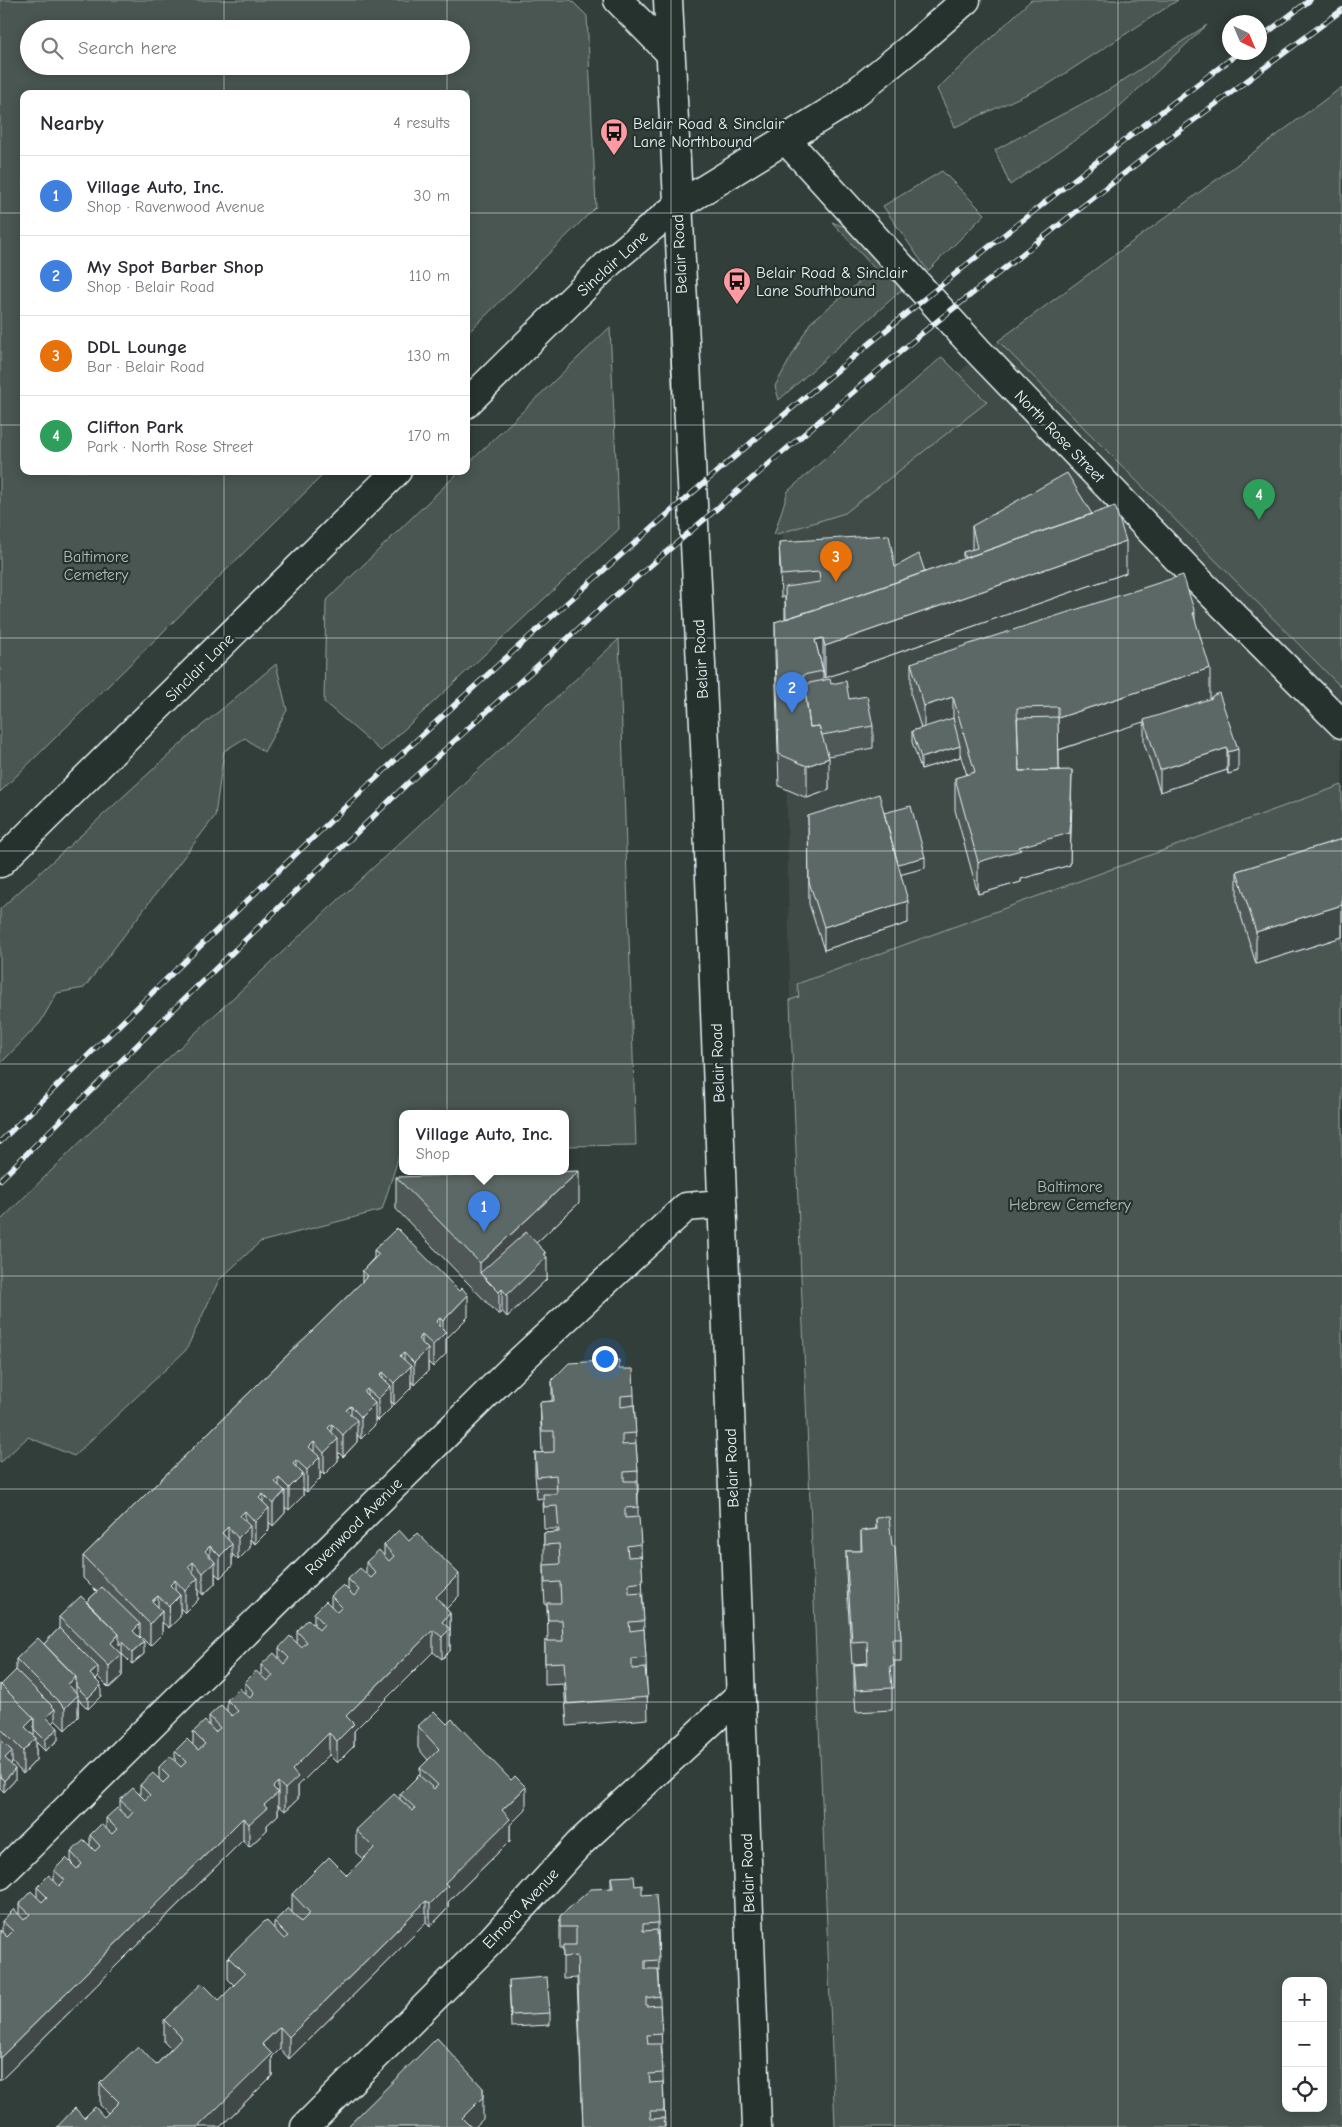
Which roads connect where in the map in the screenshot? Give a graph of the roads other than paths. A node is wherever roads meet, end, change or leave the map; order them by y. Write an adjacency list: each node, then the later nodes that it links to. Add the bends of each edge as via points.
1 (618, 0): 4 (main road)
2 (668, 0): 4 (main road, Belair Road)
3 (966, 0): 5 (main road, Sinclair Lane, via 839,106)
4 (670, 53): 6 (main road, Belair Road)
5 (786, 140): 6 (main road, Sinclair Lane); 9 (main road, North Rose Street, via 978,351 1196,578)
6 (676, 207): 7 (main road, Sinclair Lane, via 610,262); 11 (main road, Belair Road, via 705,745)
7 (470, 400)
8 (394, 475): 10 (main road, Sinclair Lane)
9 (1342, 724)
10 (0, 863)
11 (722, 1204): 12 (main road, Belair Road); 13 (main road, Ravenwood Avenue, via 686,1206 522,1358)
12 (740, 1695): 14 (main road, Elmora Avenue, via 579,1844 489,1943); 15 (main road, Belair Road)
13 (0, 1875)
14 (305, 2127)
15 (757, 2127)

